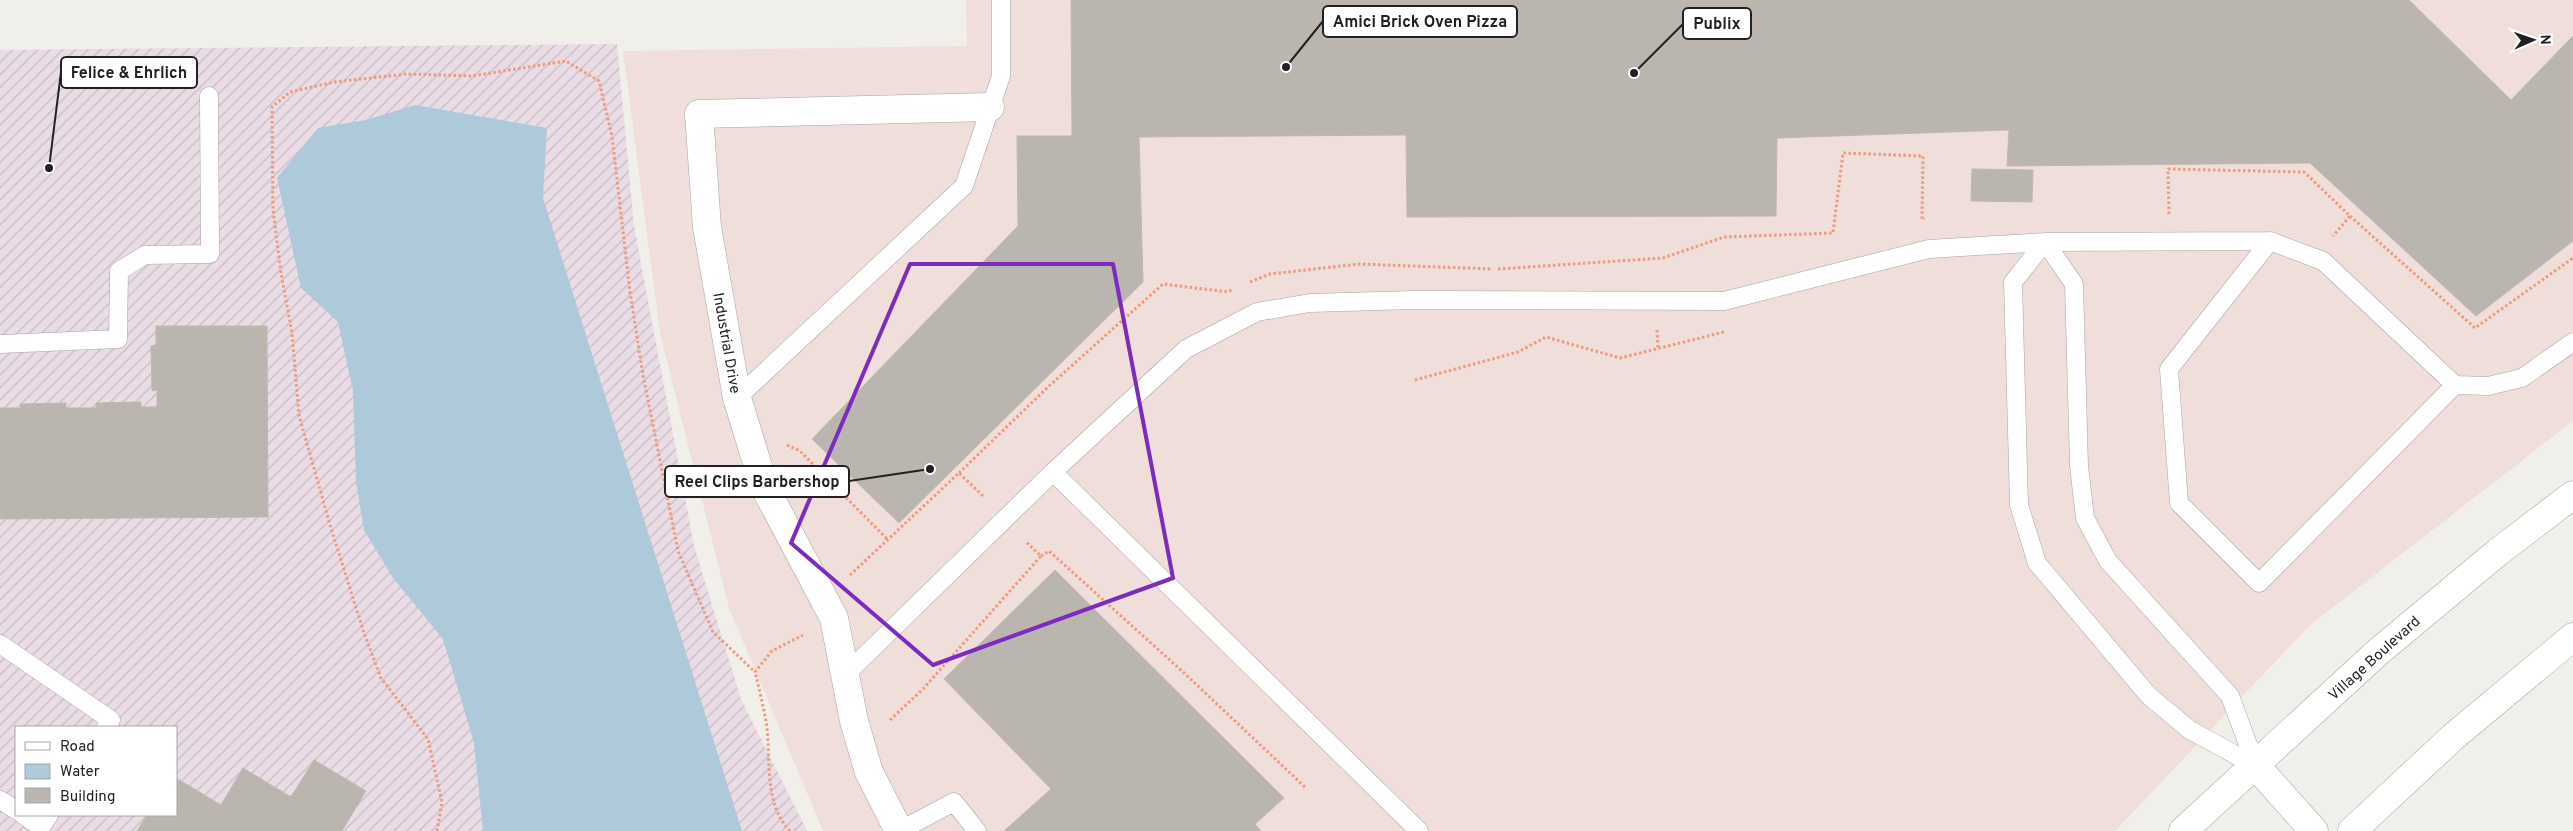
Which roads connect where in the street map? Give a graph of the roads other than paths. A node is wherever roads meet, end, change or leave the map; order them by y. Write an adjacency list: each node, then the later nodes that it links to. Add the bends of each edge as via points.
1 (1001, 0): 3 (lane, via 1001,76)
2 (209, 96): 7 (lane, via 210,254 145,255 119,271 118,339)
3 (990, 107): 9 (lane, via 964,186); 9 (street, Industrial Drive, via 699,114 707,227)
4 (2270, 240): 5 (lane); 8 (lane, via 2323,261); 8 (lane, via 2169,369 2179,503 2259,583)
5 (2045, 242): 10 (lane, via 1929,249 1724,301 1414,300 1310,303 1257,312 1186,349); 16 (lane, via 2074,284 2079,466 2086,518 2108,561 2230,696); 16 (lane, via 2013,282 2019,505 2037,563 2149,696 2190,730)
6 (2573, 342): 8 (lane, via 2522,378 2488,386)
7 (0, 344)
8 (2455, 385)
9 (737, 398): 14 (street, Industrial Drive, via 764,486 834,618)
10 (1053, 472): 14 (lane); 23 (lane)
11 (2573, 495): 16 (street, Village Boulevard, via 2498,552 2378,652)
12 (2573, 637): 26 (street, via 2453,738)
13 (0, 644): 15 (lane, via 110,720)
14 (845, 675): 21 (street, Industrial Drive, via 869,772)
15 (107, 726)
16 (2256, 766): 24 (street, Village Boulevard); 25 (street)
17 (0, 800): 18 (lane)
18 (15, 809)
19 (25, 816): 20 (lane, via 42,827)
20 (48, 816)
21 (899, 831): 22 (lane, via 954,802)
22 (977, 831)
23 (1418, 831)
24 (2183, 831)
25 (2314, 831)
26 (2352, 831)

